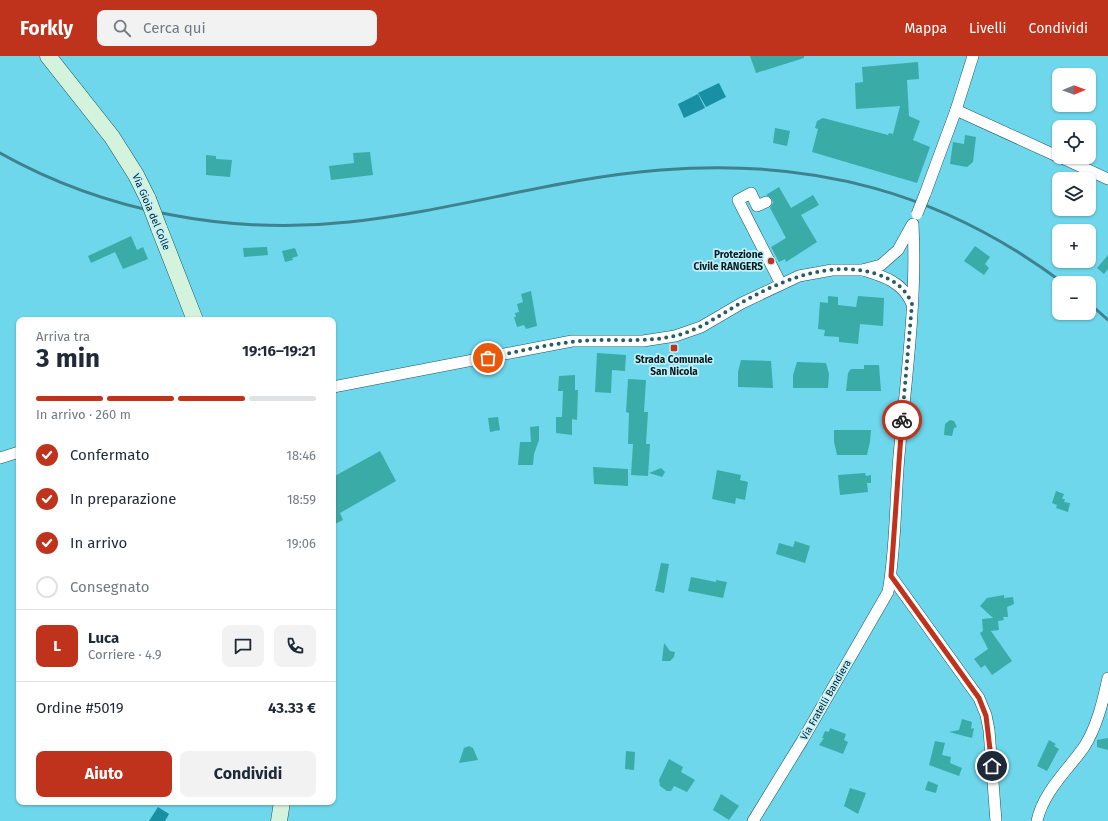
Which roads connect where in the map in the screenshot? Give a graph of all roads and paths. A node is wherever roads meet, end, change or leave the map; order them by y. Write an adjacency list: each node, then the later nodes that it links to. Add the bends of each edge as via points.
1 (48, 56): 14 (main road, Via Gioia del Colle, bridge, via 112,137 136,175)
2 (974, 56): 3 (street)
3 (956, 110): 4 (street); 8 (street, bridge)
4 (1052, 154)
5 (1075, 164): 6 (street)
6 (1108, 179)
7 (766, 202): 12 (street, via 758,206 751,193 738,200)
8 (915, 219): 9 (street); 10 (street, Via Fratelli Bandiera)
9 (898, 250): 10 (street); 11 (street, via 881,265)
10 (914, 259): 13 (street, Via Fratelli Bandiera)
11 (862, 270): 12 (street, via 815,272); 13 (street, via 898,284)
12 (782, 284): 15 (street, via 701,327 675,336 643,341 572,342)
13 (912, 304): 18 (street, Via Fratelli Bandiera)
14 (194, 317)
15 (336, 386)
16 (16, 453): 17 (street)
17 (0, 458)
18 (891, 576): 22 (street, Via Fratelli Bandiera, via 888,592); 23 (street, via 979,698 989,730)
19 (1108, 678): 24 (street, via 1093,730 1044,802)
20 (282, 805): 21 (main road)
21 (279, 821)
22 (753, 821)
23 (996, 821)
24 (1037, 821)

